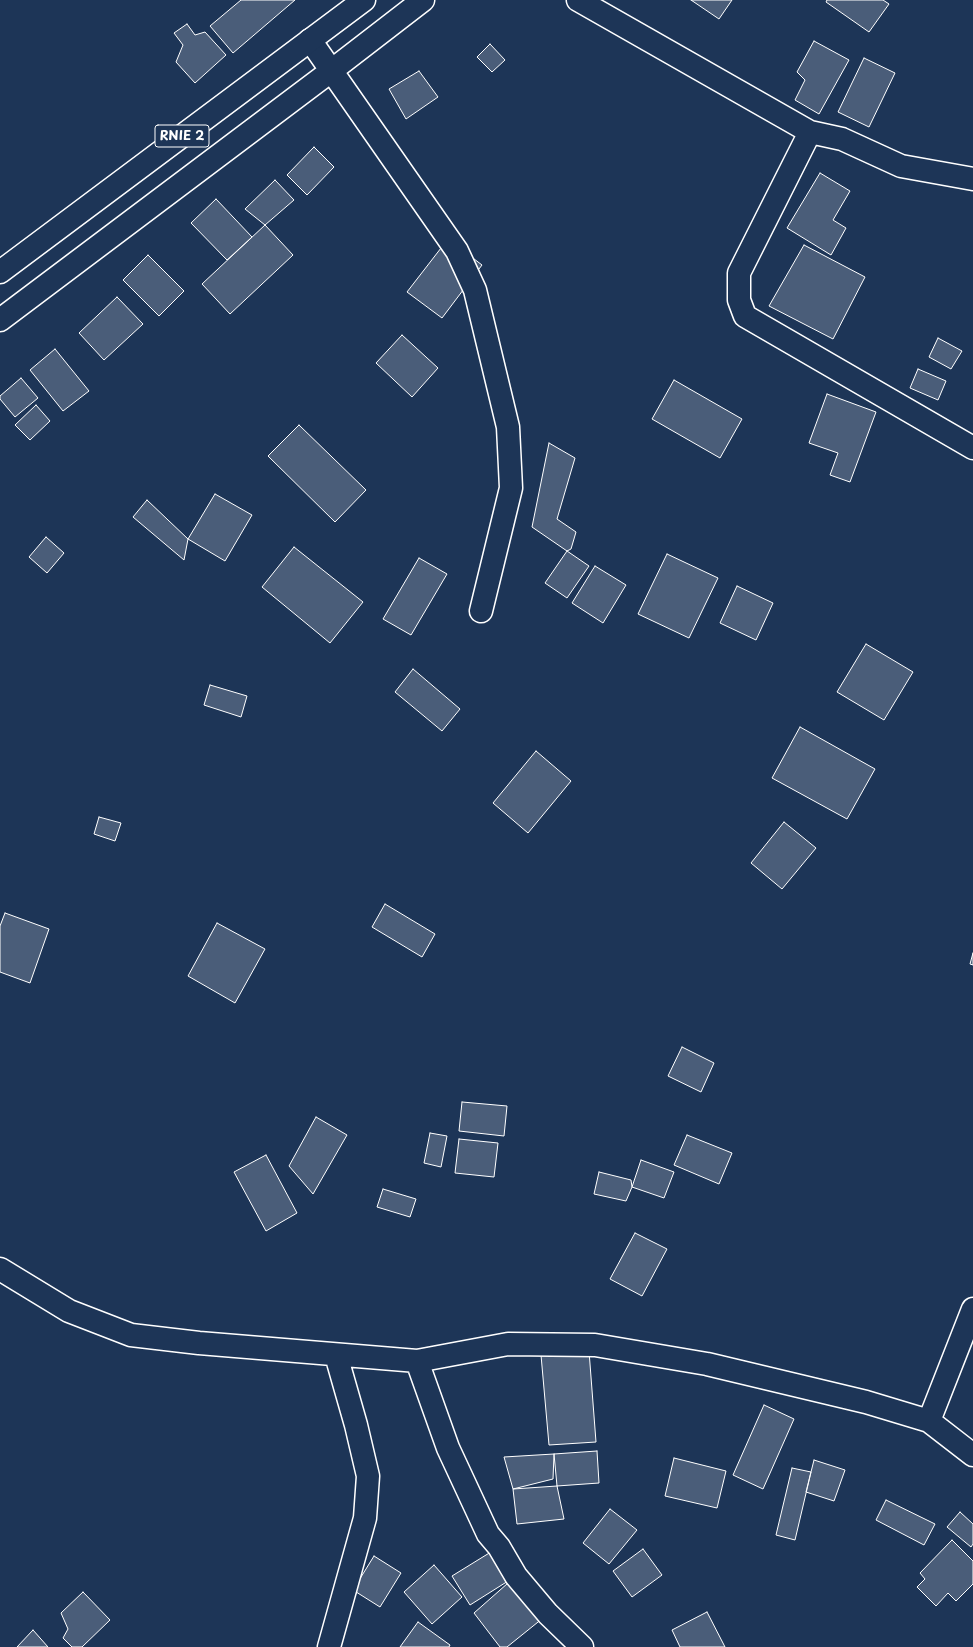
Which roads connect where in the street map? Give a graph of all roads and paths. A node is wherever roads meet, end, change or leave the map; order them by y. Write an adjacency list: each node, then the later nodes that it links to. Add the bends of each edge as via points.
1 (364, 0): 4 (main road, RNIE 2 / RNIE 2)
2 (423, 0): 5 (main road)
3 (578, 0): 6 (main road)
4 (310, 40): 5 (main road); 8 (main road, RNIE 2 / RNIE 2)
5 (331, 71): 9 (main road); 11 (main road, via 457,251 475,290 508,427 511,488)
6 (810, 132): 7 (main road, via 842,139 901,166); 10 (main road, via 739,273 739,300 745,316)
7 (973, 179)
8 (0, 272)
9 (0, 320)
10 (973, 448)
11 (481, 611)
12 (0, 1269): 14 (main road, via 69,1311 131,1335)
13 (973, 1309): 16 (main road)
14 (336, 1355): 15 (main road); 18 (main road, via 368,1476 366,1518)
15 (417, 1362): 16 (main road, via 508,1344 594,1344 707,1364 818,1389); 19 (main road, via 448,1448 488,1534 516,1576 548,1614)
16 (929, 1421): 17 (main road)
17 (973, 1455)
18 (329, 1647)
19 (582, 1647)

